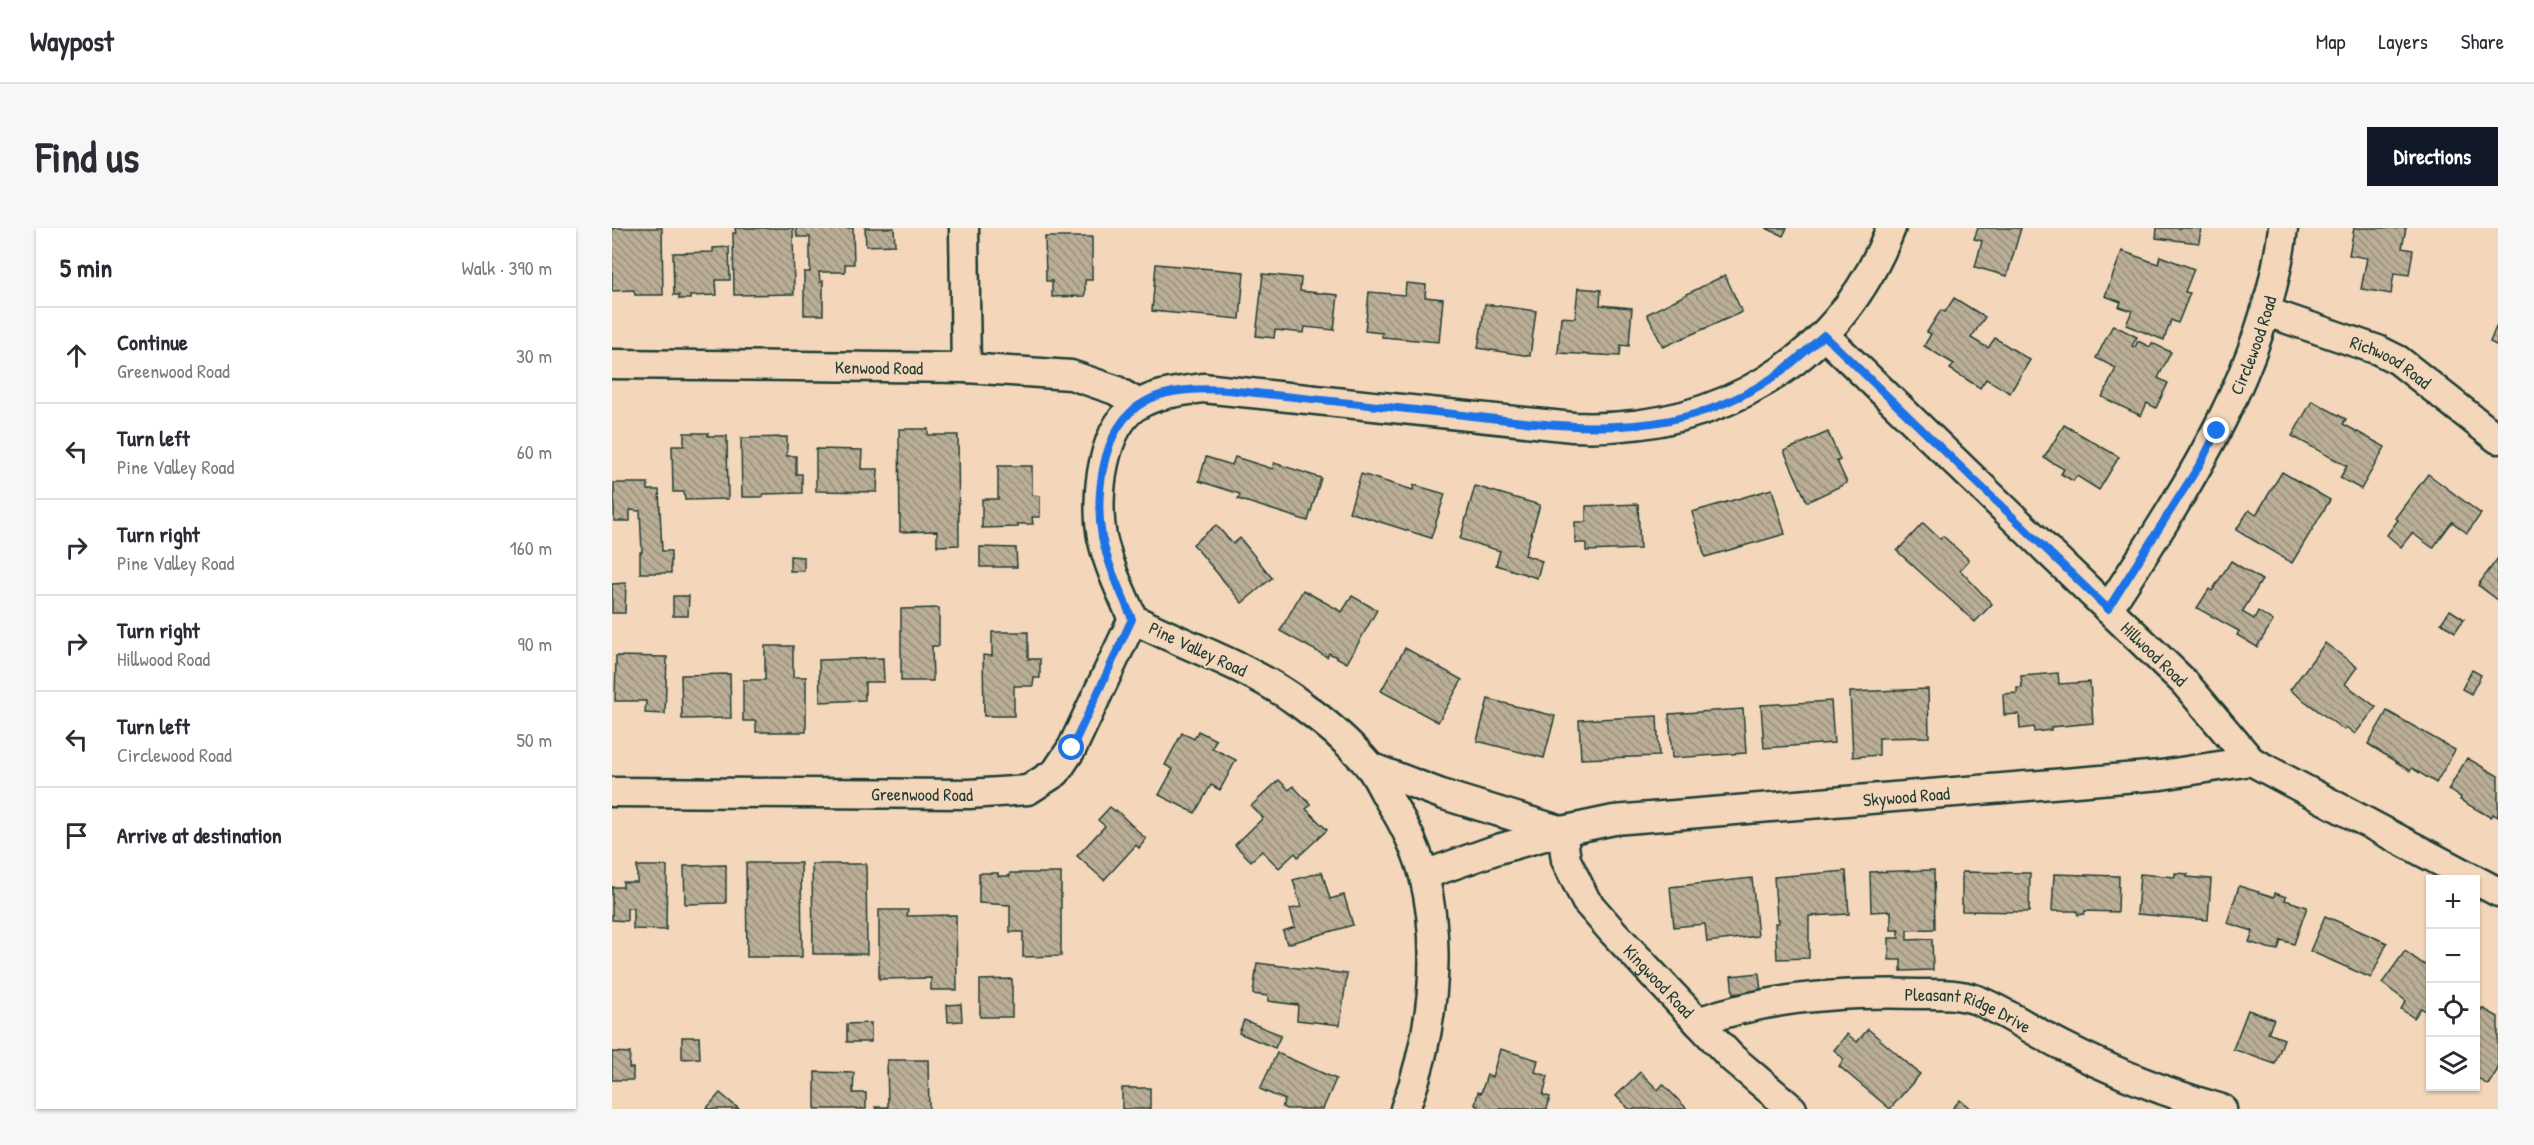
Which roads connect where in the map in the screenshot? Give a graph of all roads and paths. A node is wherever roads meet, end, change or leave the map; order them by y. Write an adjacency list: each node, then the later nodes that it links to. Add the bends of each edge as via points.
1 (964, 228): 7 (street)
2 (1891, 228): 5 (street, Pine Valley Road, via 1867,279)
3 (2283, 228): 4 (street, Circlewood Road)
4 (2267, 312): 9 (street, Richwood Road, via 2398,360); 10 (street, Circlewood Road, via 2237,388 2200,464)
5 (1824, 335): 8 (street, Pine Valley Road, via 1775,375 1742,395 1668,421 1631,427 1573,427 1203,388 1158,396); 10 (street, Hillwood Road)
6 (612, 364): 7 (street, Kenwood Road)
7 (966, 368): 8 (street, Kenwood Road, via 1071,375 1115,390)
8 (1139, 404): 11 (street, Pine Valley Road, via 1114,431 1100,495 1102,537)
9 (2498, 439)
10 (2108, 609): 12 (street, Hillwood Road, via 2184,682)
11 (1132, 619): 13 (street, Pine Valley Road, via 1246,671 1297,702); 14 (street, Greenwood Road, via 1072,748 1056,772 1028,790 969,794)
12 (2251, 761): 15 (street, Skywood Road, via 2161,775 1614,820); 17 (street, Hillwood Road)
13 (1370, 767): 15 (street, Skywood Road, via 1444,795); 16 (street, Pine Valley Road, via 1404,824)
14 (612, 792)
15 (1562, 831): 16 (street, Skywood Road); 18 (street, Kingwood Road, via 1566,860 1587,900)
16 (1424, 875): 19 (street, Pine Valley Road, via 1433,950 1431,1005 1419,1066)
17 (2498, 892)
18 (1698, 1023): 20 (street, Kingwood Road); 21 (street, Pleasant Ridge Drive, via 1808,998 1893,993 1954,995 1975,999 2061,1046 2137,1080)
19 (1405, 1109)
20 (1792, 1109)
21 (2222, 1109)

